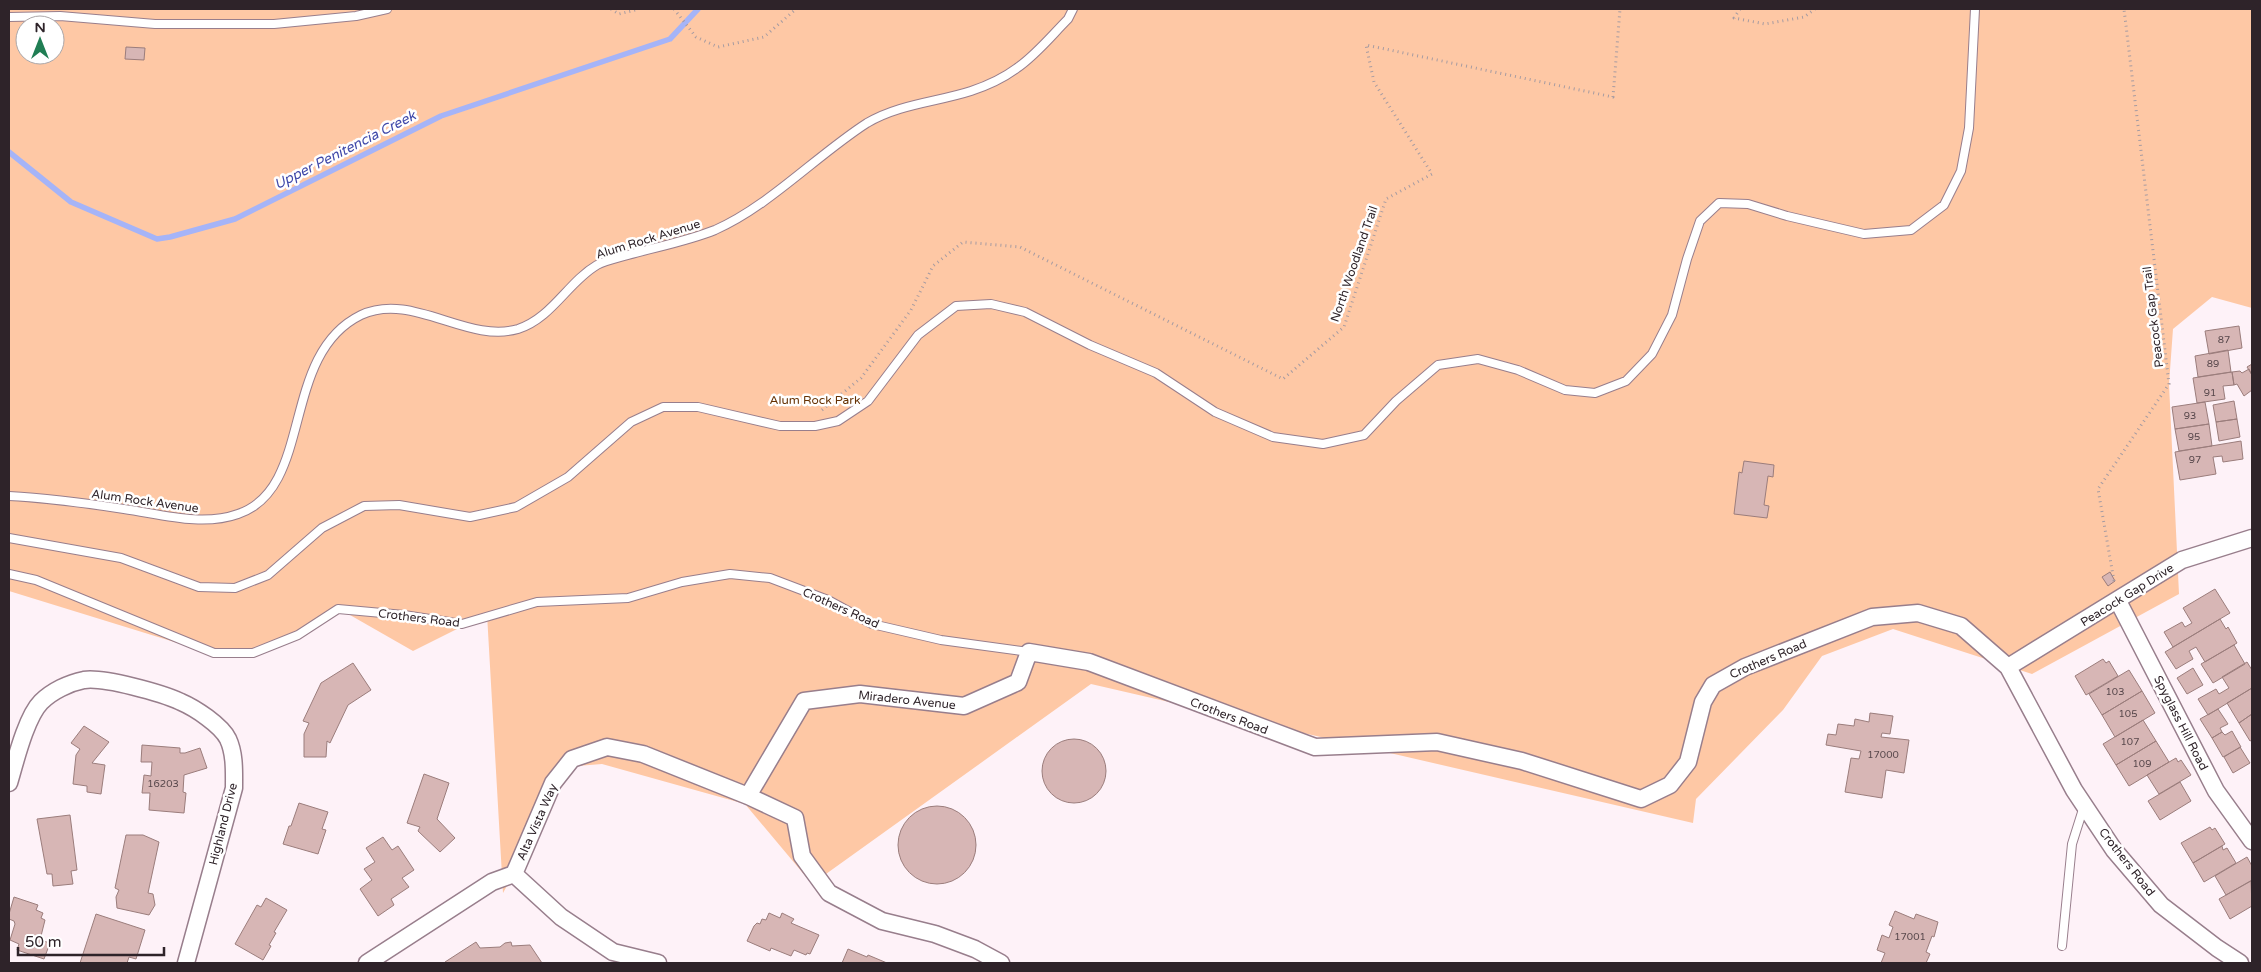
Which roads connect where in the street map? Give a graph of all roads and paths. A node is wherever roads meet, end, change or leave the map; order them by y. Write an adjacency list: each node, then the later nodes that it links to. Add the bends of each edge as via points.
1 (387, 9): 12 (lane, via 356,16 274,24 155,24 60,16)
2 (611, 9): 3 (path, via 619,14)
3 (639, 9)
4 (674, 9): 5 (path, via 696,37 718,47 764,37)
5 (796, 9)
6 (1073, 9): 14 (lane, Alum Rock Avenue, via 1068,19 1017,69 974,90 904,107 871,121 831,147 756,206 714,230 600,263 580,277 538,319 516,330 481,330 424,313 388,309 365,314 344,325 327,342 310,374 281,476 259,504 238,515 202,520 48,498)
7 (1620, 9): 13 (path, North Woodland Trail, via 1613,97 1366,45 1374,82 1432,174 1386,199 1344,326 1283,379 1020,246 963,242 933,266 911,310 861,378)
8 (1740, 9): 9 (path, via 1734,18 1765,24 1804,17)
9 (1815, 9)
10 (1975, 9): 15 (lane, via 1969,128 1961,171 1944,205 1910,230 1864,234 1748,204 1719,204 1700,221 1672,314 1652,354 1626,381 1595,393 1564,390 1518,370 1478,359 1438,365 1396,401 1364,435 1324,444 1298,441 1273,437 1215,412 1156,373 1025,312 992,304 956,306 918,335 868,401 838,421 815,426 780,426 698,407 663,406 631,422 568,477 516,507 470,517 400,505 364,506 322,528 268,575 235,588 199,587 121,558)
11 (2124, 9): 18 (path, Peacock Gap Trail, via 2170,384 2098,489)
12 (9, 17)
13 (821, 412)
14 (9, 496)
15 (9, 538)
16 (2252, 538): 18 (street, Peacock Gap Drive, via 2182,560)
17 (9, 574): 19 (lane, Crothers Road, via 36,580 214,653 254,653 298,636 338,609 462,624 538,602 628,598 682,582 730,574 770,578 828,600 872,624 941,640)
18 (2118, 601): 20 (street, Peacock Gap Drive); 24 (street, Spyglass Hill Road, via 2216,791)
19 (1029, 652): 20 (street, Crothers Road, via 1089,662 1316,747 1437,742 1522,761 1641,799 1670,785 1688,762 1703,702 1713,685 1745,667 1872,617 1918,613 1961,626); 22 (street, Miradero Avenue, via 1018,682 964,706 860,694 804,701)
20 (2008, 667): 23 (street, Crothers Road)
21 (9, 783): 27 (street, Highland Drive, via 27,726 40,703 59,689 85,680 120,684 180,702 209,719 227,738 234,763 234,788)
22 (748, 796): 25 (street, Alta Vista Way, via 643,754 607,747 572,759 553,783); 30 (street, via 795,818 802,856 829,893 882,922 935,934)
23 (2084, 804): 26 (lane, via 2072,844); 31 (street, Crothers Road, via 2114,850 2161,905)
24 (2252, 841)
25 (514, 874): 28 (street, Alta Vista Way, via 492,882); 29 (street, via 562,917 613,952)
26 (2062, 946)
27 (186, 963)
28 (367, 963)
29 (658, 963)
30 (1001, 963)
31 (2240, 963)

